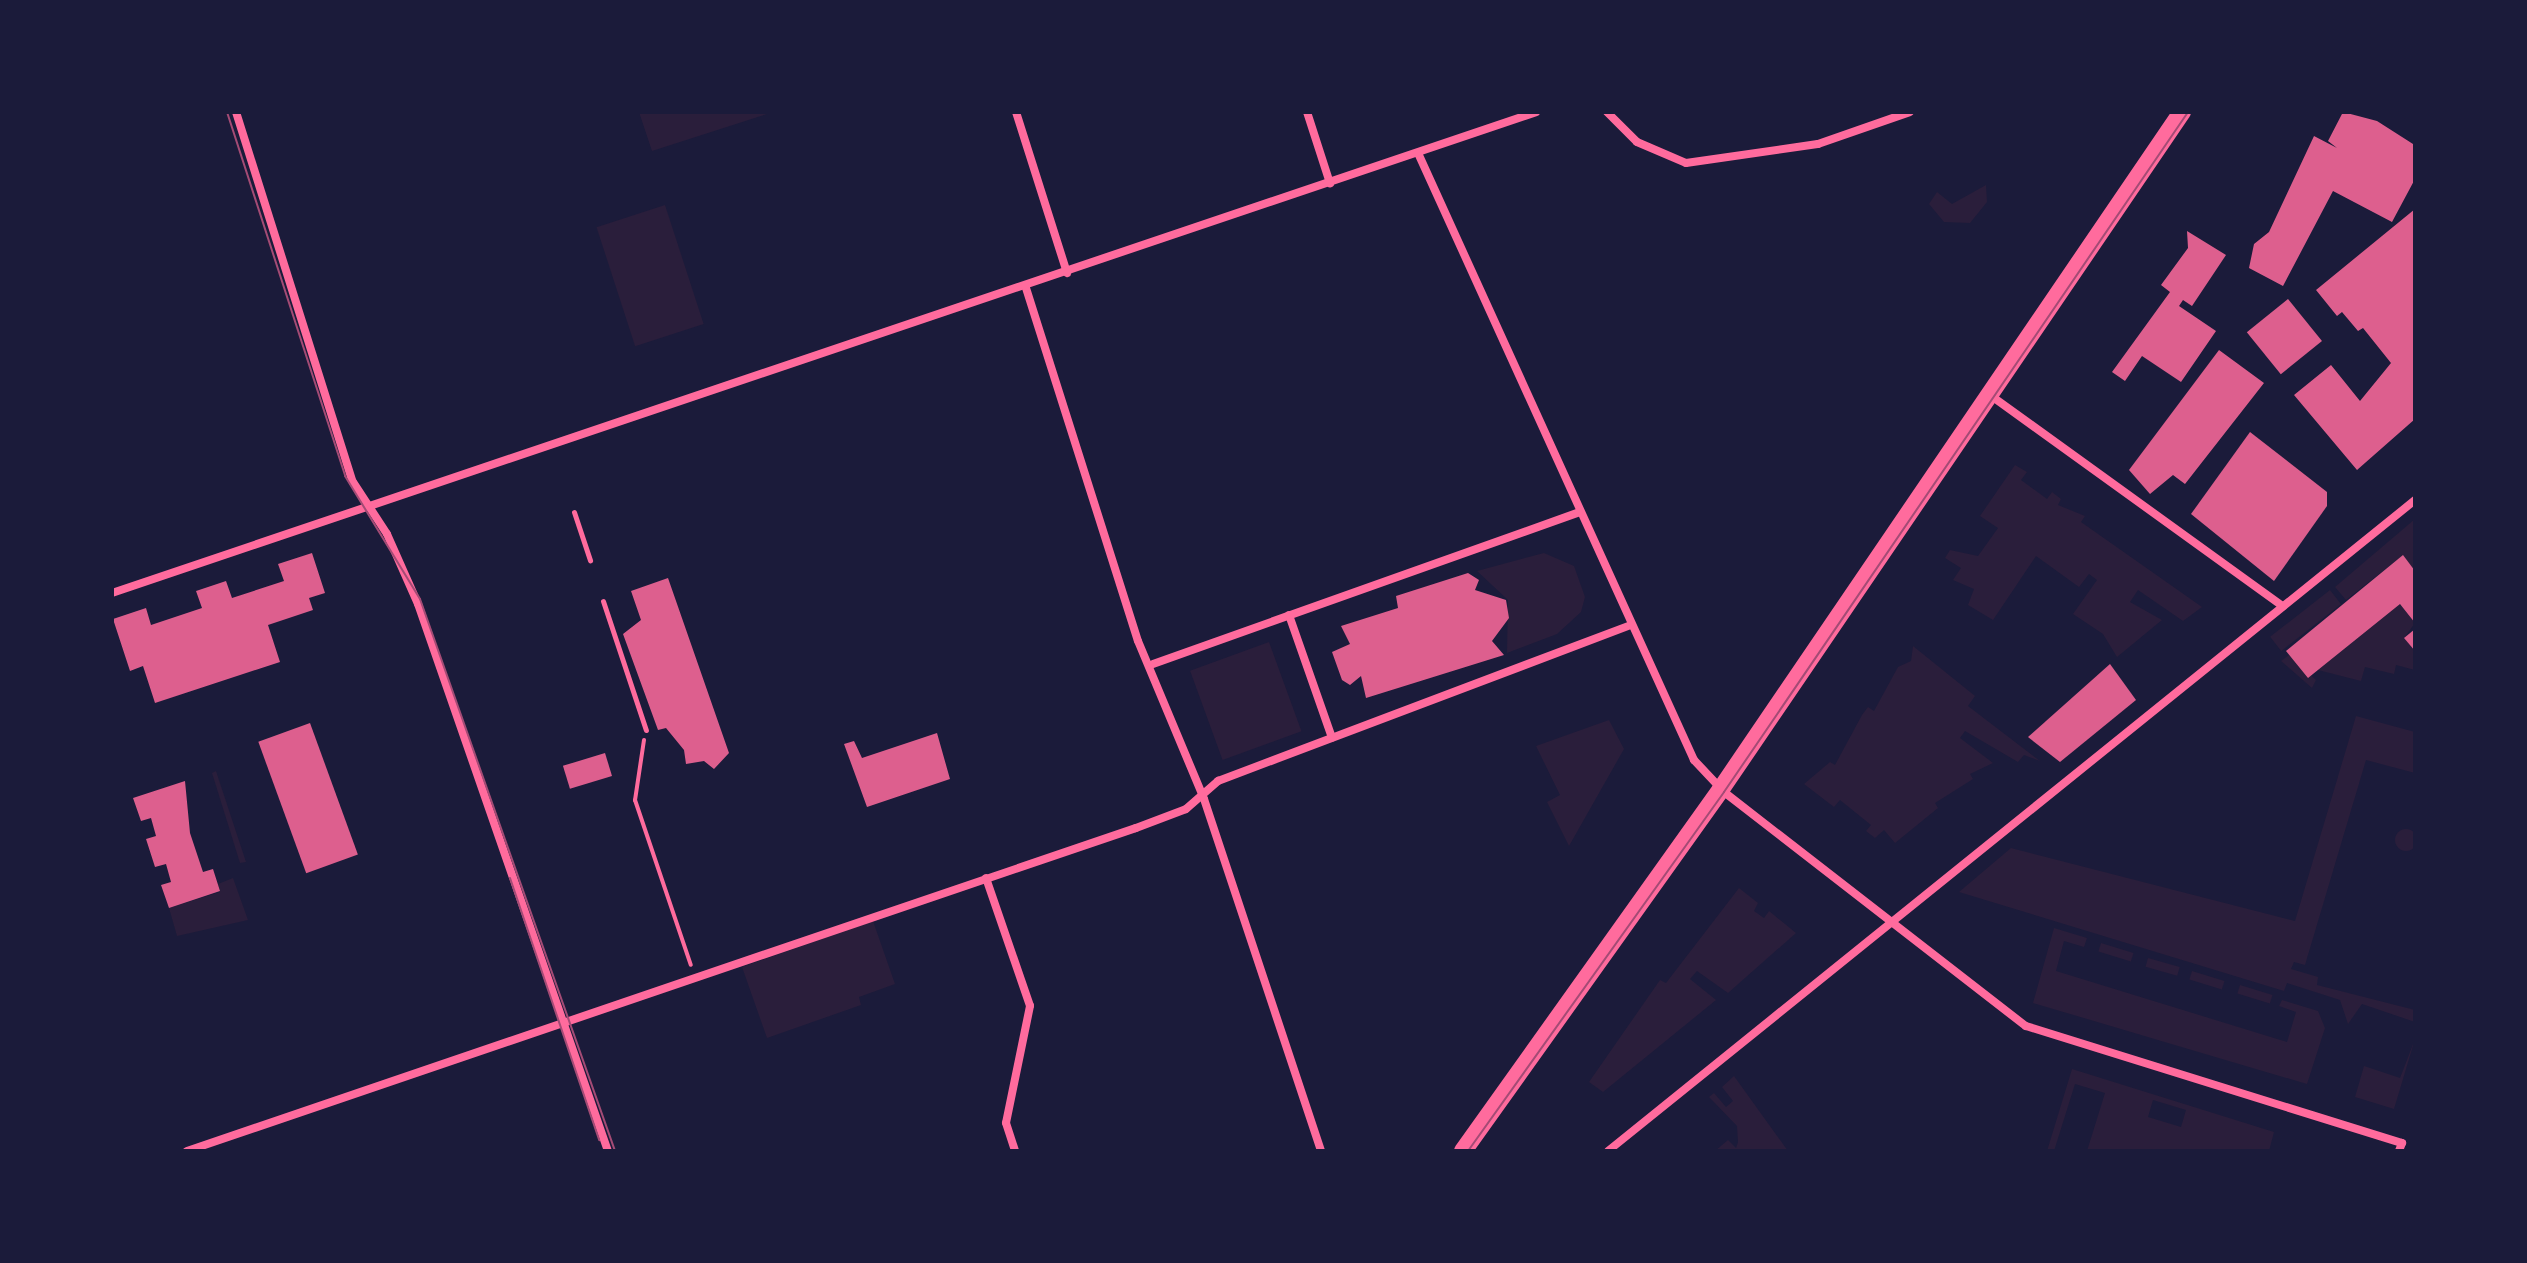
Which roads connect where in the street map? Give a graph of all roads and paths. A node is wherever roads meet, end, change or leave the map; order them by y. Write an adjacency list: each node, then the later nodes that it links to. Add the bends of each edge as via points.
1 (236, 112): 14 (street, via 353,482)
2 (1016, 112): 10 (street)
3 (1307, 112): 9 (street)
4 (1536, 112): 8 (street)
5 (1607, 112): 6 (street, via 1637,142 1686,163 1818,144)
6 (1910, 112)
7 (2182, 112): 12 (main road)
8 (1418, 153): 9 (street); 16 (street)
9 (1330, 183): 10 (street)
10 (1067, 273): 11 (street)
11 (1026, 288): 14 (street); 23 (street, via 1138,641)
12 (1990, 395): 20 (street); 26 (main road)
13 (2415, 500): 20 (street)
14 (372, 507): 18 (street); 31 (street, via 418,604)
15 (574, 512): 17 (lane)
16 (1579, 512): 21 (street); 22 (street)
17 (590, 560)
18 (112, 593)
19 (603, 601): 24 (lane)
20 (2283, 606): 29 (street)
21 (1289, 615): 23 (street); 25 (street)
22 (1630, 625): 25 (street); 26 (street, via 1694,760)
23 (1153, 664): 27 (street)
24 (646, 730): 30 (path, via 635,800)
25 (1332, 738): 27 (street, via 1218,781)
26 (1721, 789): 29 (street); 37 (main road)
27 (1204, 799): 28 (street); 36 (street)
28 (986, 878): 31 (street); 35 (street, via 1030,1006 1006,1123)
29 (1889, 927): 32 (street, via 2026,1026); 38 (street)
30 (690, 960)
31 (565, 1018): 33 (street); 34 (street)
32 (2401, 1147)
33 (187, 1151)
34 (608, 1151)
35 (1015, 1151)
36 (1321, 1151)
37 (1463, 1151)
38 (1608, 1151)

